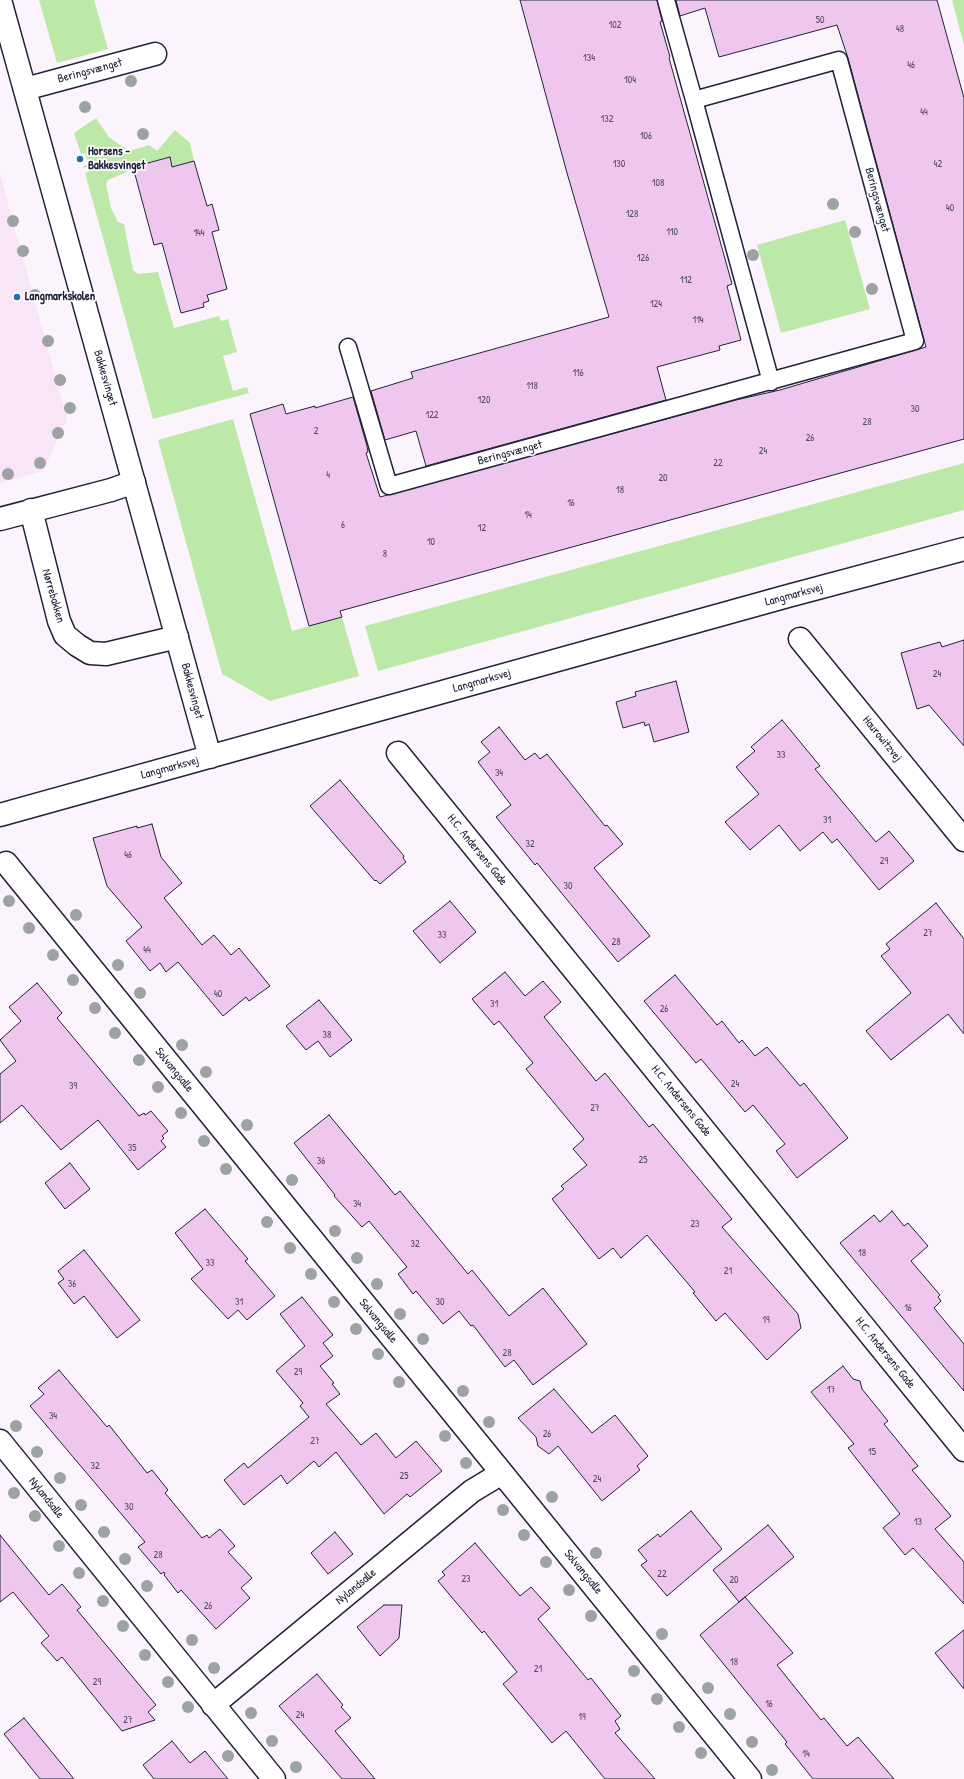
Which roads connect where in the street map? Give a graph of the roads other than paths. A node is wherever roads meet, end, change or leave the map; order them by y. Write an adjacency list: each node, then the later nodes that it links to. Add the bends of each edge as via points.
1 (0, 0): 4 (street, Bakkesvinget)
2 (666, 0): 5 (lane)
3 (155, 54): 4 (street, Beringsvænget)
4 (25, 89): 8 (street, Bakkesvinget)
5 (694, 100): 7 (lane); 7 (lane, Beringsvænget, via 839,60 916,341)
6 (348, 348): 7 (lane, Beringsvænget, via 389,486)
7 (771, 382)
8 (134, 482): 9 (street); 12 (street, Bakkesvinget)
9 (31, 510): 10 (street); 12 (street, Nørrebakken, via 58,621 65,634 77,645 90,653 106,654)
10 (0, 519)
11 (964, 549): 15 (street, Langmarksvej)
12 (177, 637): 15 (street, Bakkesvinget)
13 (800, 638): 17 (street, Haurowitzvej)
14 (398, 753): 20 (street, H.C. Andersens Gade)
15 (210, 757): 16 (street, Langmarksvej)
16 (0, 815)
17 (964, 840)
18 (6, 864): 21 (street, Solvangsalle)
19 (0, 1441): 22 (street, Nylandsalle)
20 (964, 1450)
21 (502, 1473): 22 (street, Nylandsalle, via 472,1491); 24 (street, Solvangsalle)
22 (213, 1705): 23 (street, Nylandsalle)
23 (274, 1779)
24 (750, 1779)

